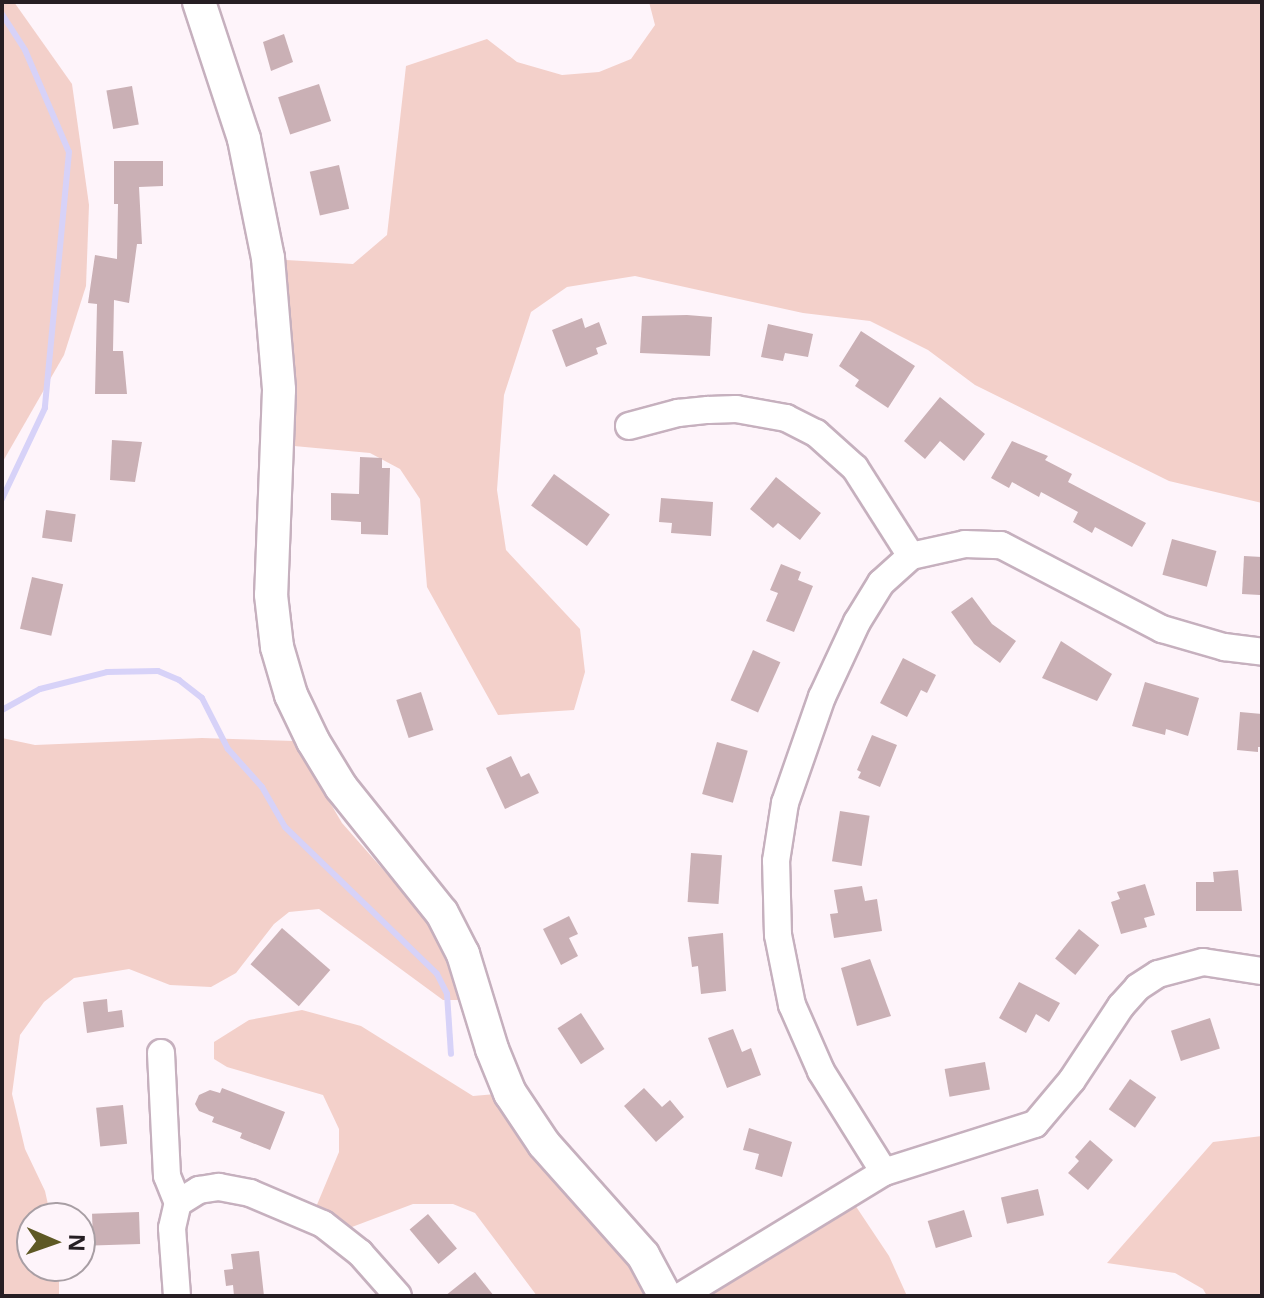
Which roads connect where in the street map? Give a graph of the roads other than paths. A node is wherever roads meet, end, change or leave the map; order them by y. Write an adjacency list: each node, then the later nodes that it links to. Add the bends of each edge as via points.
1 (199, 2): 11 (main road, via 244,139 268,258 279,406 271,595 277,647 291,695 341,787 442,913 467,965 510,1093 544,1144 643,1255)
2 (629, 426): 3 (street, via 708,410 786,418 836,448 855,468)
3 (911, 556): 4 (street, via 965,544 1001,545 1162,629); 7 (street, via 870,598 822,697 785,803 776,861 778,935 792,1005 821,1071)
4 (1262, 652)
5 (1262, 971): 7 (street, via 1203,962 1158,974 1121,1006 1059,1099 1035,1124)
6 (161, 1053): 8 (street, via 167,1176)
7 (884, 1172): 12 (street)
8 (178, 1203): 9 (street, via 172,1228); 10 (street, via 209,1187 239,1189 269,1200 348,1241)
9 (177, 1296)
10 (398, 1296)
11 (665, 1296)
12 (681, 1296)

